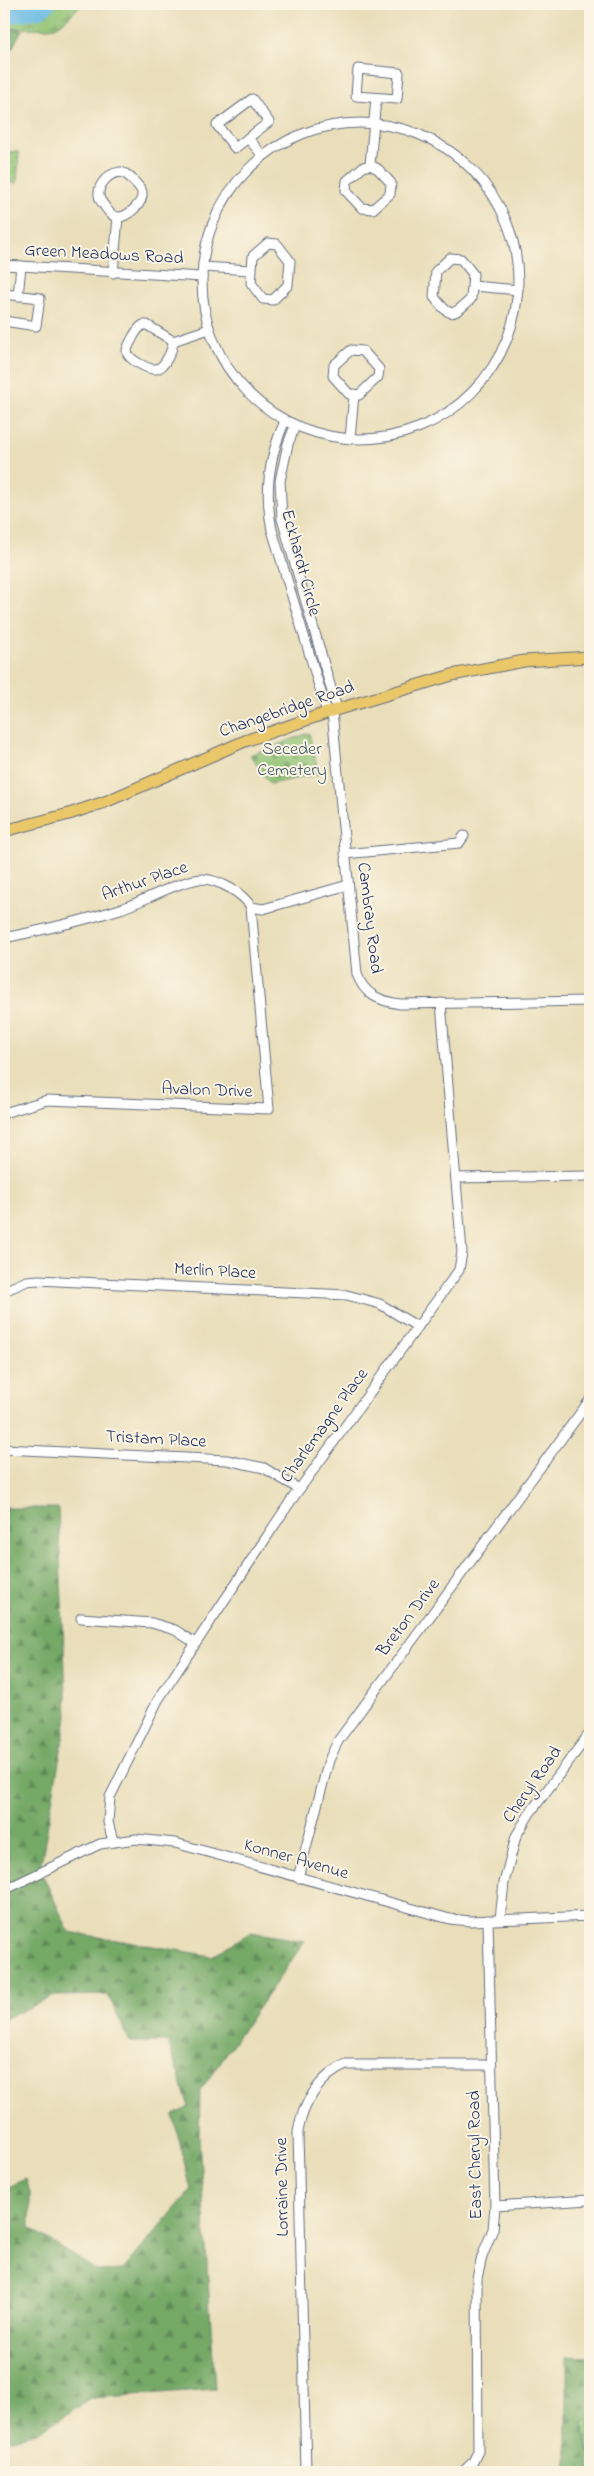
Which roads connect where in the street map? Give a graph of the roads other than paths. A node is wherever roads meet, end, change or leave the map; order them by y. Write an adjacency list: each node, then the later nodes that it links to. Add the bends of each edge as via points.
1 (376, 98): 1 (street, via 397,99 399,72 358,69 356,96); 2 (street)
2 (374, 123): 4 (street, via 319,128 296,136); 5 (street); 14 (street, via 430,139 446,148 488,187 506,220 516,256)
3 (248, 138): 3 (street, via 235,148 217,125 252,99 269,122); 4 (street)
4 (263, 156): 9 (street, via 236,182 226,197 210,231)
5 (370, 165): 5 (street, via 347,181 346,192 362,208 373,209 390,194 391,183 378,168)
6 (118, 217): 6 (street, via 112,215 97,198 97,192 115,173 120,172 126,173 142,190 142,195 126,215); 11 (street)
7 (4, 265): 8 (street, Green Meadows Road)
8 (21, 266): 11 (street, Green Meadows Road); 16 (street)
9 (203, 267): 10 (street); 12 (street)
10 (251, 270): 10 (street, via 251,283 263,299 273,300 288,285 290,261 277,244 268,243 253,256)
11 (113, 273): 12 (street, Green Meadows Road)
12 (202, 276): 18 (street)
13 (472, 286): 13 (street, via 471,299 456,313 446,312 434,297 436,271 450,258 461,259 473,274); 14 (street)
14 (518, 290): 23 (street, via 515,312 502,351 465,401 436,420 401,435)
15 (4, 294): 16 (street)
16 (18, 296): 17 (street, via 40,298 36,326)
17 (4, 322)
18 (209, 329): 19 (street); 21 (street, via 226,366 242,386 264,408)
19 (173, 341): 19 (street, via 170,353 158,370 130,358 127,353 143,325)
20 (354, 394): 20 (street, via 349,394 333,376 334,365 351,350 363,351 379,369 378,377 359,395); 23 (street)
21 (285, 421): 22 (street); 25 (street, Eckhardt Circle, via 269,471 268,509 272,530)
22 (295, 426): 23 (street, via 332,438); 25 (street, Eckhardt Circle, via 282,472 282,519)
23 (350, 439)
24 (590, 657): 25 (main road, Changebridge Road, via 524,661 460,674)
25 (332, 711): 26 (main road, Changebridge Road, via 245,741 105,802); 28 (street, Cambray Road)
26 (4, 831)
27 (464, 836): 28 (street, via 459,843)
28 (345, 854): 29 (street, Cambray Road)
29 (348, 886): 30 (street, via 263,909); 33 (street, Cambray Road, via 357,974 366,990 388,1002)
30 (251, 907): 31 (street, Arthur Place, via 224,885 199,880 120,909); 34 (street, Avalon Drive, via 269,1109 47,1100)
31 (4, 938)
32 (590, 1002): 33 (street, Cambray Road)
33 (441, 1003): 36 (street, Charlemagne Place)
34 (4, 1113)
35 (590, 1176): 36 (street)
36 (456, 1178): 38 (street, Charlemagne Place, via 462,1252 459,1270)
37 (4, 1291): 38 (street, Merlin Place, via 38,1280 347,1295 380,1304)
38 (418, 1327): 41 (street, Charlemagne Place)
39 (590, 1400): 46 (street, Breton Drive, via 338,1741 329,1760)
40 (4, 1449): 41 (street, Tristam Place, via 227,1460 264,1468)
41 (299, 1489): 43 (street, Charlemagne Place)
42 (80, 1618): 43 (street, via 152,1623 175,1630)
43 (195, 1643): 45 (street, Charlemagne Place, via 158,1700 110,1797 108,1822)
44 (590, 1733): 49 (street, Cheryl Road, via 516,1836 504,1883)
45 (113, 1841): 46 (street, Konner Avenue, via 136,1839 175,1843); 47 (street, Konner Avenue, via 89,1849)
46 (298, 1878): 50 (street, Konner Avenue, via 450,1919)
47 (4, 1890)
48 (590, 1916): 49 (street, Konner Avenue)
49 (500, 1919): 50 (street, Konner Avenue)
50 (488, 1920): 51 (street, East Cheryl Road)
51 (491, 2065): 53 (street, East Cheryl Road); 54 (street, Lorraine Drive, via 346,2065 333,2071 304,2107 298,2132)
52 (590, 2200): 53 (street)
53 (495, 2206): 55 (street, East Cheryl Road, via 493,2229 477,2278 478,2450 474,2462)
54 (306, 2472)
55 (463, 2472)

